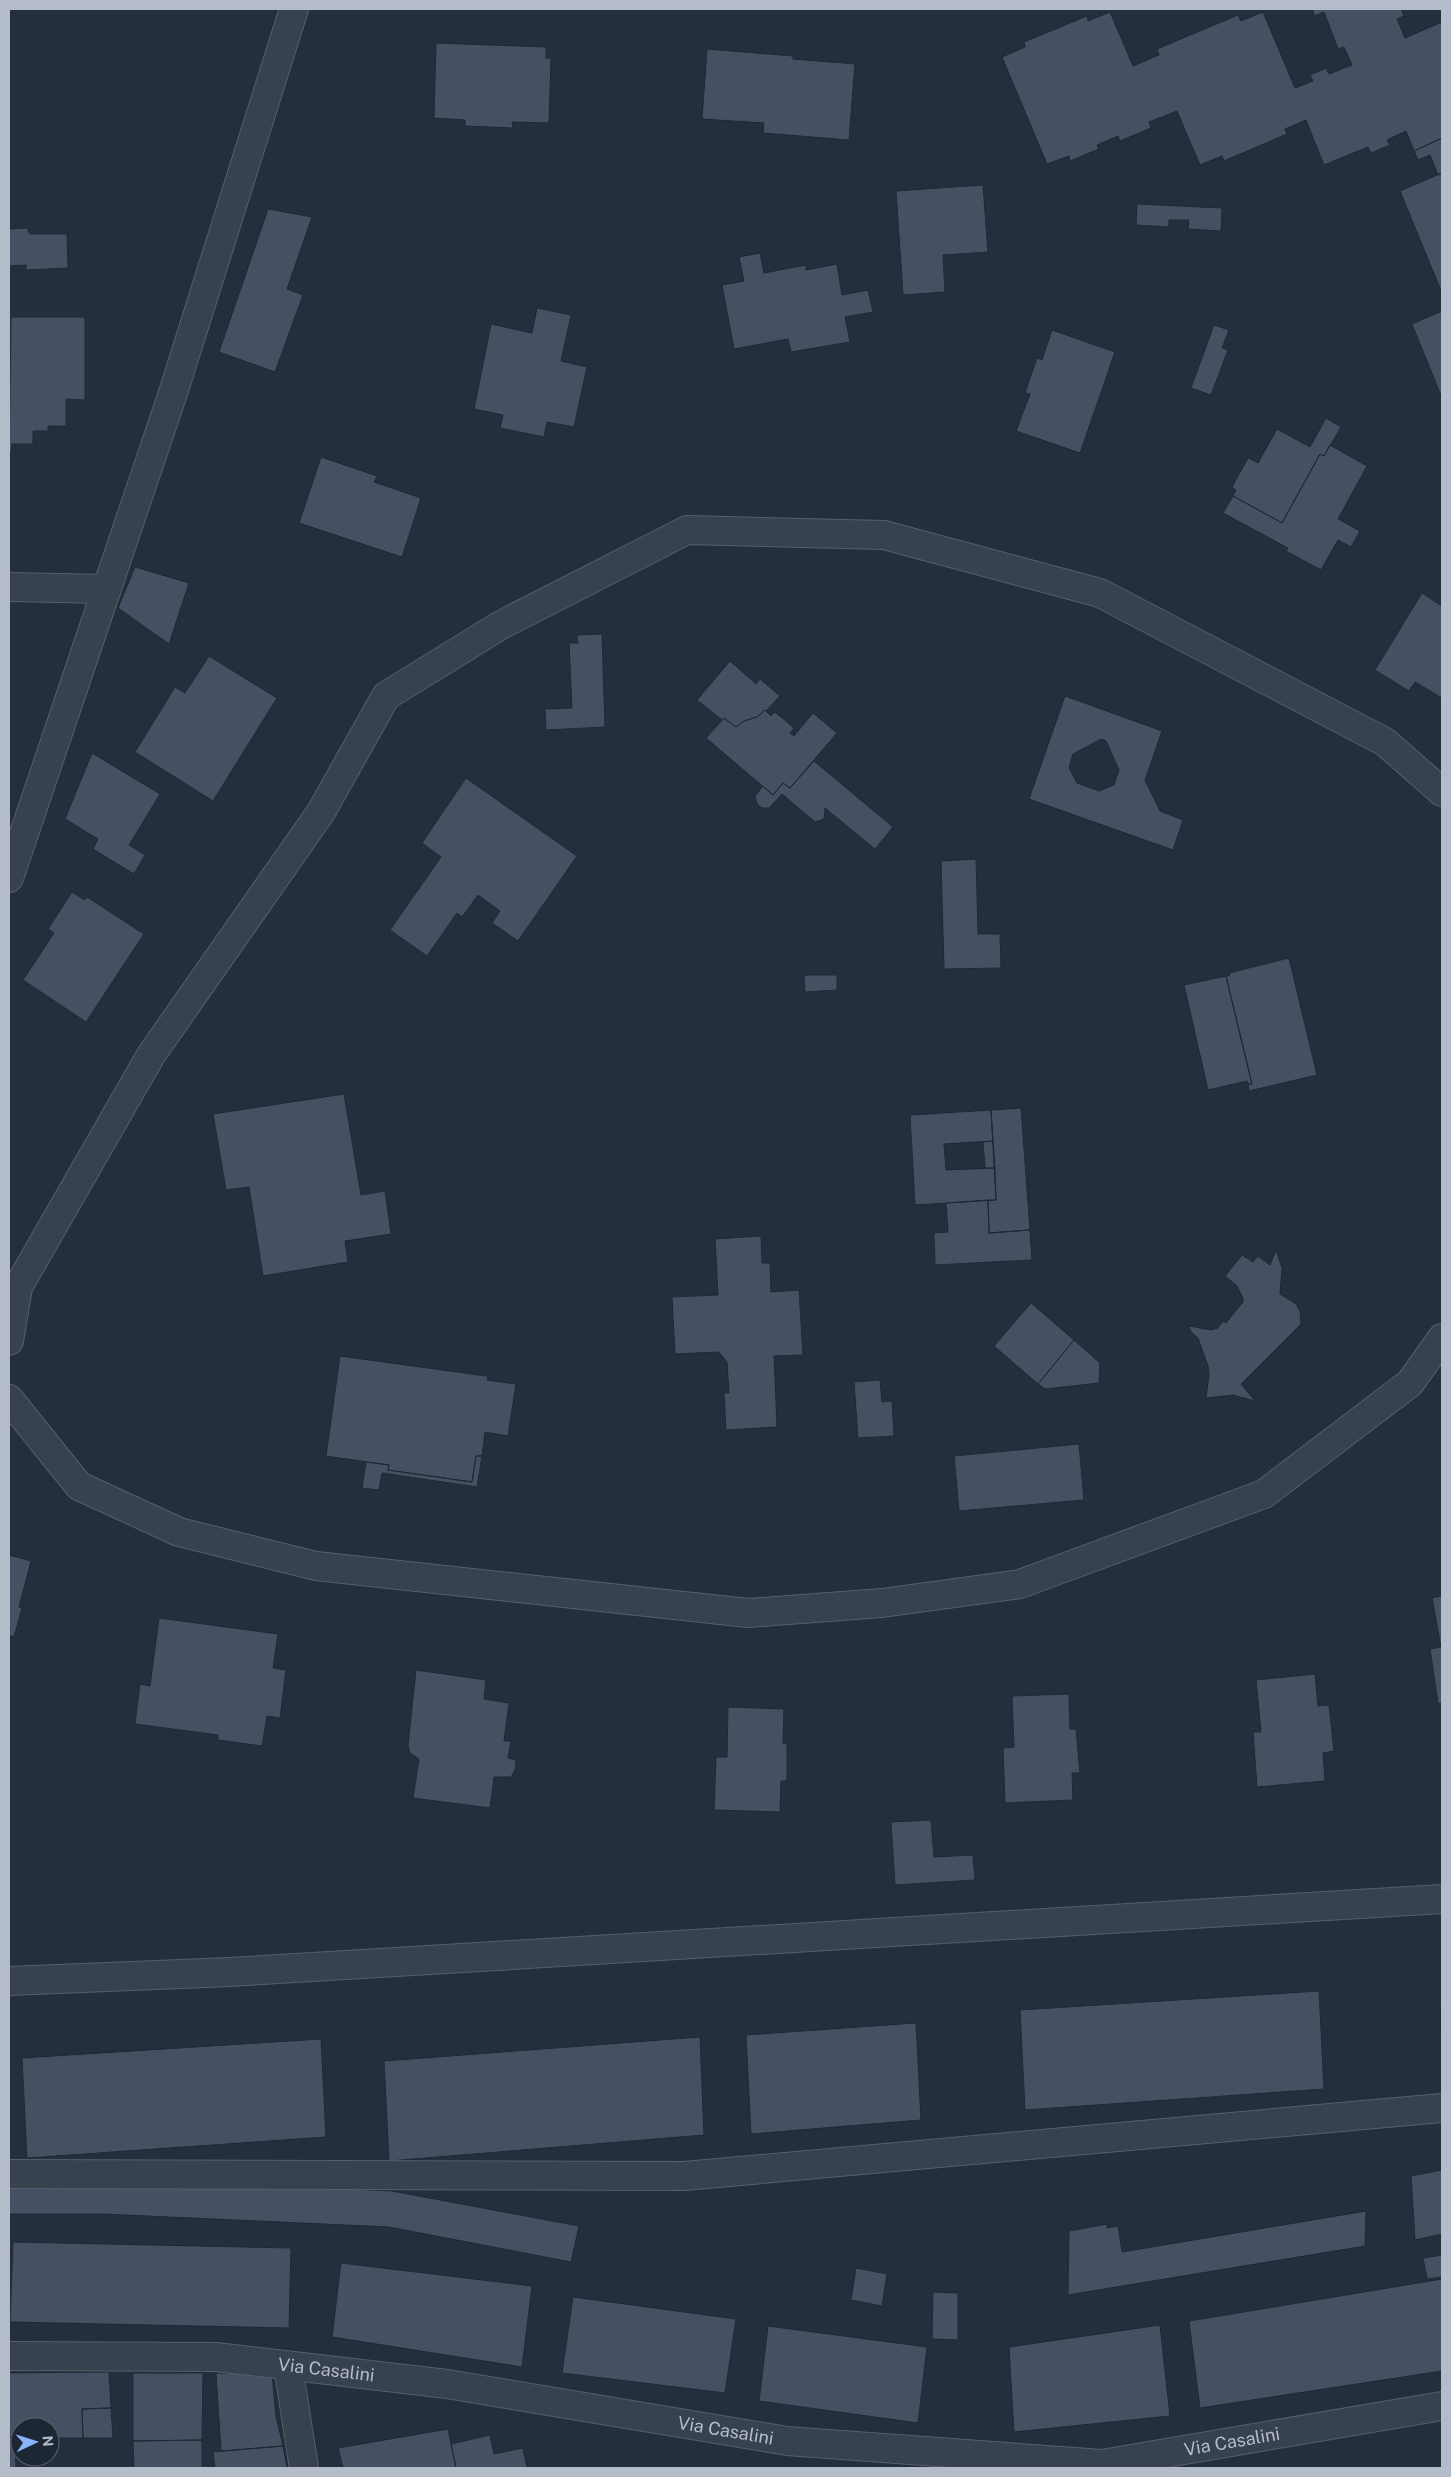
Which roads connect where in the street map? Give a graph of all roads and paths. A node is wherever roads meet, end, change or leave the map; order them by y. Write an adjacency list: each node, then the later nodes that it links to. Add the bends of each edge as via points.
1 (294, 9): 3 (street, via 173,393)
2 (9, 587): 3 (street)
3 (106, 589): 5 (street)
4 (1442, 792): 7 (street, via 1385,742 1100,593 884,535 687,530 501,625 386,696 321,812 150,1055 18,1287)
5 (9, 878)
6 (1442, 1338): 8 (street, via 1410,1383 1264,1494 1020,1584 882,1603 748,1613 316,1566 179,1532 79,1486)
7 (9, 1341)
8 (9, 1400)
9 (1442, 1899): 10 (street, via 250,1970)
10 (9, 1981)
11 (1442, 2108): 12 (street, via 684,2176)
12 (9, 2174)
13 (9, 2356): 14 (street, Via Casalini, via 216,2357)
14 (288, 2366): 16 (street, Via Casalini, via 447,2384 787,2440); 17 (street)
15 (1442, 2406): 16 (street, Via Casalini)
16 (1091, 2466)
17 (304, 2468)

